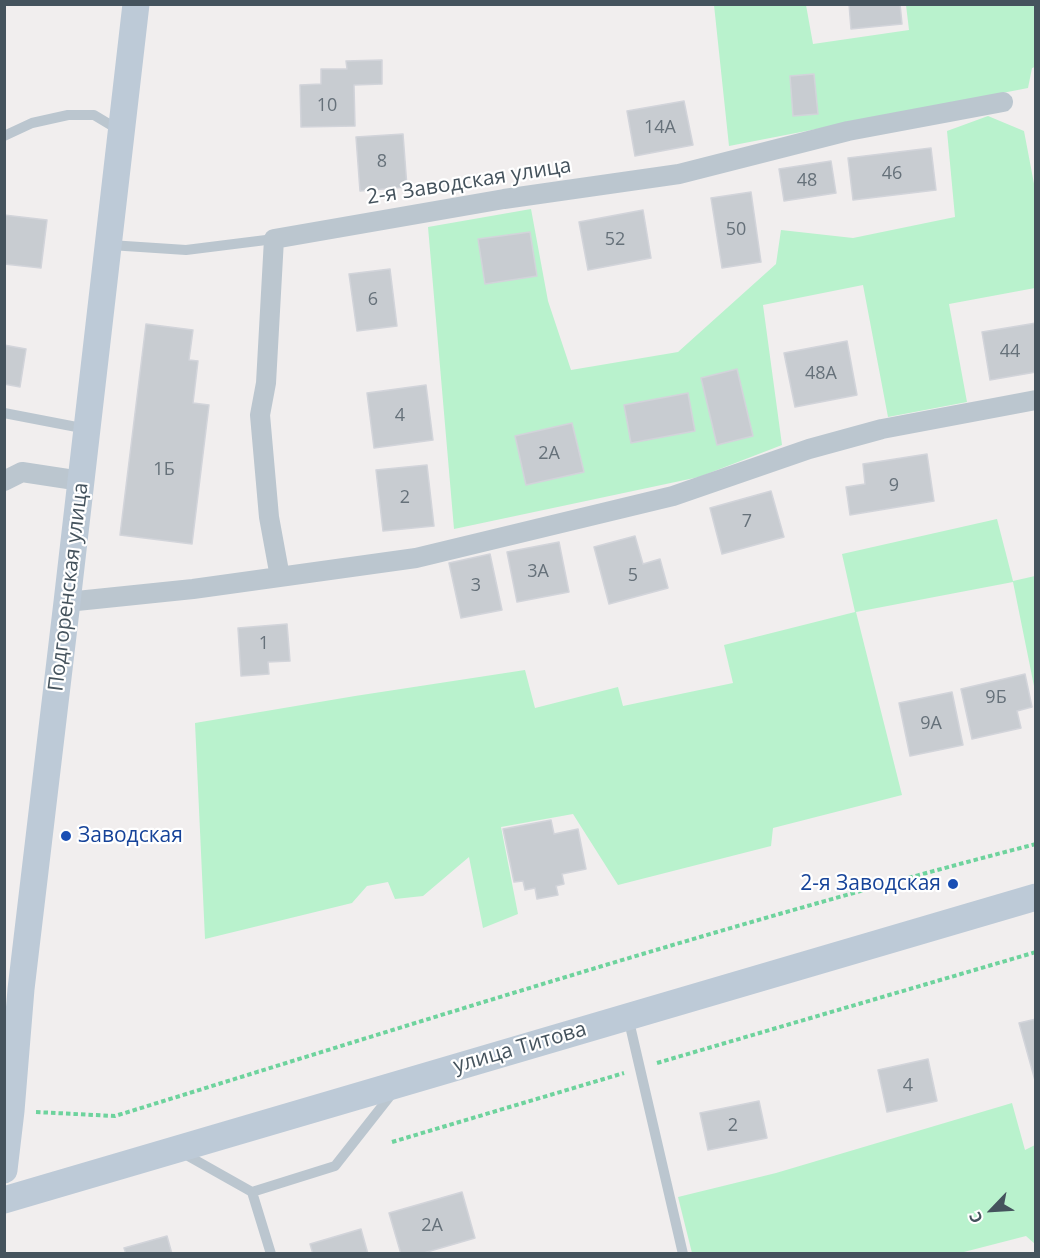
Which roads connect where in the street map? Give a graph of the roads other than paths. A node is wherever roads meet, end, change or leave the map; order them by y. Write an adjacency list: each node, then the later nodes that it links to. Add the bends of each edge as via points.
1 (136, 4): 3 (street, Подгоренская улица)
2 (1003, 102): 5 (street, 2-я Заводская улица, via 848,131 679,174 504,199)
3 (122, 132): 4 (lane, via 94,115 68,115 32,123); 6 (street, Подгоренская улица)
4 (4, 136)
5 (274, 239): 6 (lane, via 186,250); 12 (street, via 266,382 260,415 269,517)
6 (109, 244): 9 (street, Подгоренская улица)
7 (1035, 400): 12 (street, via 882,429 810,448 673,496 416,558)
8 (4, 413): 9 (lane)
9 (87, 430): 11 (street, Подгоренская улица)
10 (4, 481): 11 (street, via 22,472)
11 (81, 481): 13 (street, Подгоренская улица)
12 (280, 577): 13 (street)
13 (67, 602): 18 (street, Подгоренская улица, via 21,989)
14 (1035, 897): 15 (street, улица Титова)
15 (628, 1016): 16 (street, улица Титова); 22 (lane)
16 (401, 1083): 17 (street, улица Титова); 19 (lane, via 335,1166)
17 (176, 1149): 19 (lane); 20 (street, улица Титова)
18 (4, 1170)
19 (252, 1192): 21 (lane)
20 (4, 1200)
21 (271, 1254)
22 (683, 1254)

